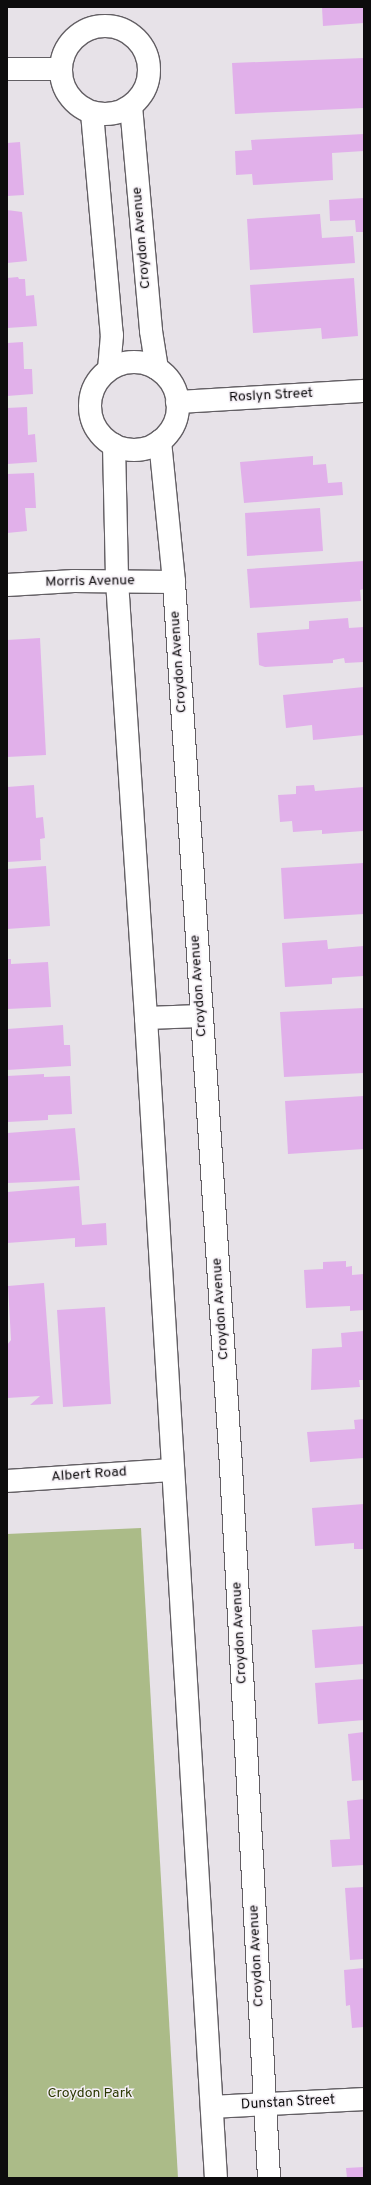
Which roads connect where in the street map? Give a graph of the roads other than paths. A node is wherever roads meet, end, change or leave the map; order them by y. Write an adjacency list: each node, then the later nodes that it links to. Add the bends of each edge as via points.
1 (112, 16): 3 (street, via 100,26 76,35 62,56); 4 (street, via 136,38 149,60 146,86)
2 (7, 69): 3 (street)
3 (60, 69): 5 (street, via 62,82 70,97 82,108)
4 (131, 106): 5 (street, via 106,115); 7 (street, Croydon Avenue, via 150,331)
5 (92, 112): 6 (street, via 112,335)
6 (109, 369): 7 (street, via 133,362); 11 (street, via 99,378 93,390 90,415 103,438)
7 (158, 369): 9 (street, via 174,387)
8 (364, 391): 9 (street, Roslyn Street)
9 (177, 402): 10 (street, via 176,417 170,430)
10 (160, 441): 11 (street, via 138,449); 13 (street, Croydon Avenue)
11 (114, 445): 12 (street)
12 (117, 581): 13 (street, Morris Avenue); 14 (street, Morris Avenue); 16 (street)
13 (174, 582): 15 (street, Croydon Avenue)
14 (7, 585)
15 (201, 1016): 16 (street); 20 (street, Croydon Avenue, via 231,1467)
16 (146, 1018): 17 (street)
17 (172, 1470): 18 (street, Albert Road); 21 (street)
18 (7, 1481)
19 (364, 2099): 20 (street, Dunstan Street)
20 (265, 2104): 21 (street, Dunstan Street); 23 (street, Croydon Avenue)
21 (212, 2107): 22 (street)
22 (216, 2178)
23 (269, 2178)

